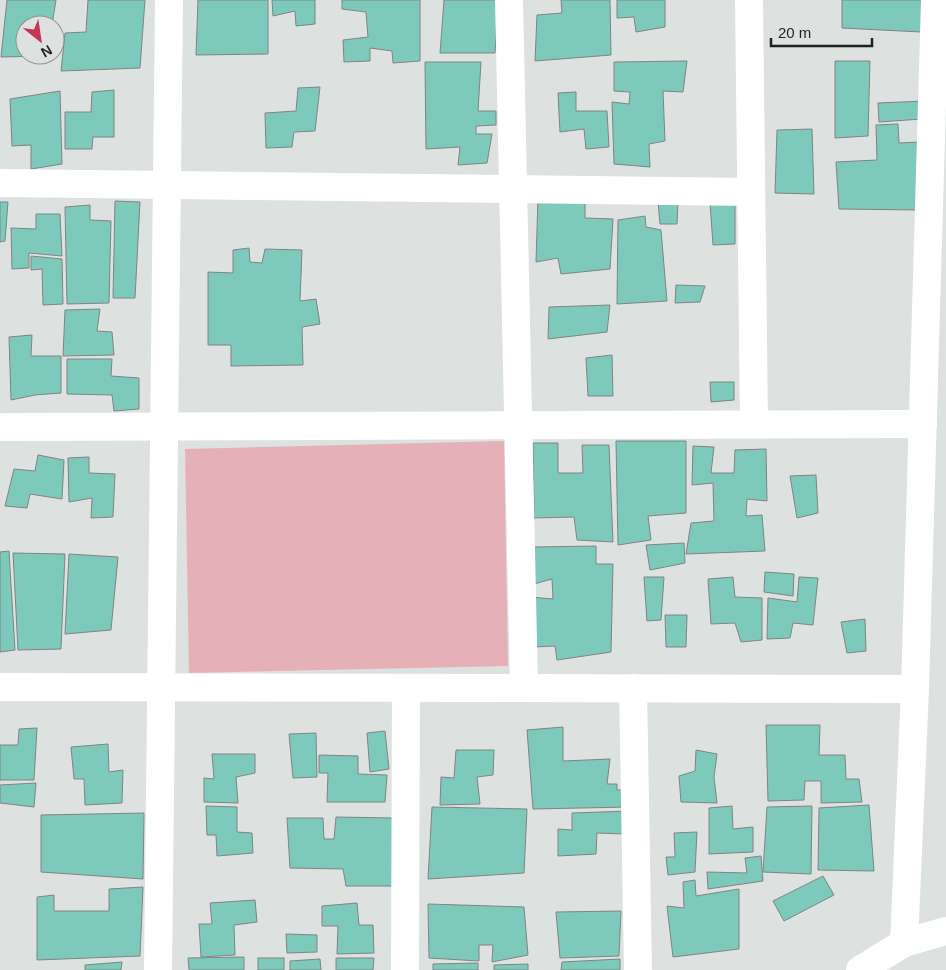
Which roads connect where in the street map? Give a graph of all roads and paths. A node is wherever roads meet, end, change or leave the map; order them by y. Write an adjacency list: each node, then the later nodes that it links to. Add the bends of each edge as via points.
1 (170, 0): 6 (street)
2 (509, 0): 7 (street)
3 (749, 0): 8 (street)
4 (935, 0): 10 (street)
5 (0, 183): 6 (street)
6 (167, 185): 7 (street); 12 (street)
7 (513, 190): 8 (street); 11 (street)
8 (752, 192): 9 (street)
9 (754, 424): 10 (street); 11 (street)
10 (923, 424): 19 (street)
11 (518, 425): 12 (street); 17 (street)
12 (164, 426): 13 (street); 15 (street)
13 (0, 427)
14 (0, 687): 15 (street)
15 (161, 687): 16 (street); 22 (street)
16 (406, 688): 17 (street); 23 (street)
17 (524, 688): 18 (street)
18 (633, 688): 19 (street); 24 (street)
19 (916, 689): 21 (street)
20 (946, 931): 21 (street)
21 (904, 943): 25 (street)
22 (158, 970)
23 (405, 970)
24 (638, 970)
25 (860, 970)

